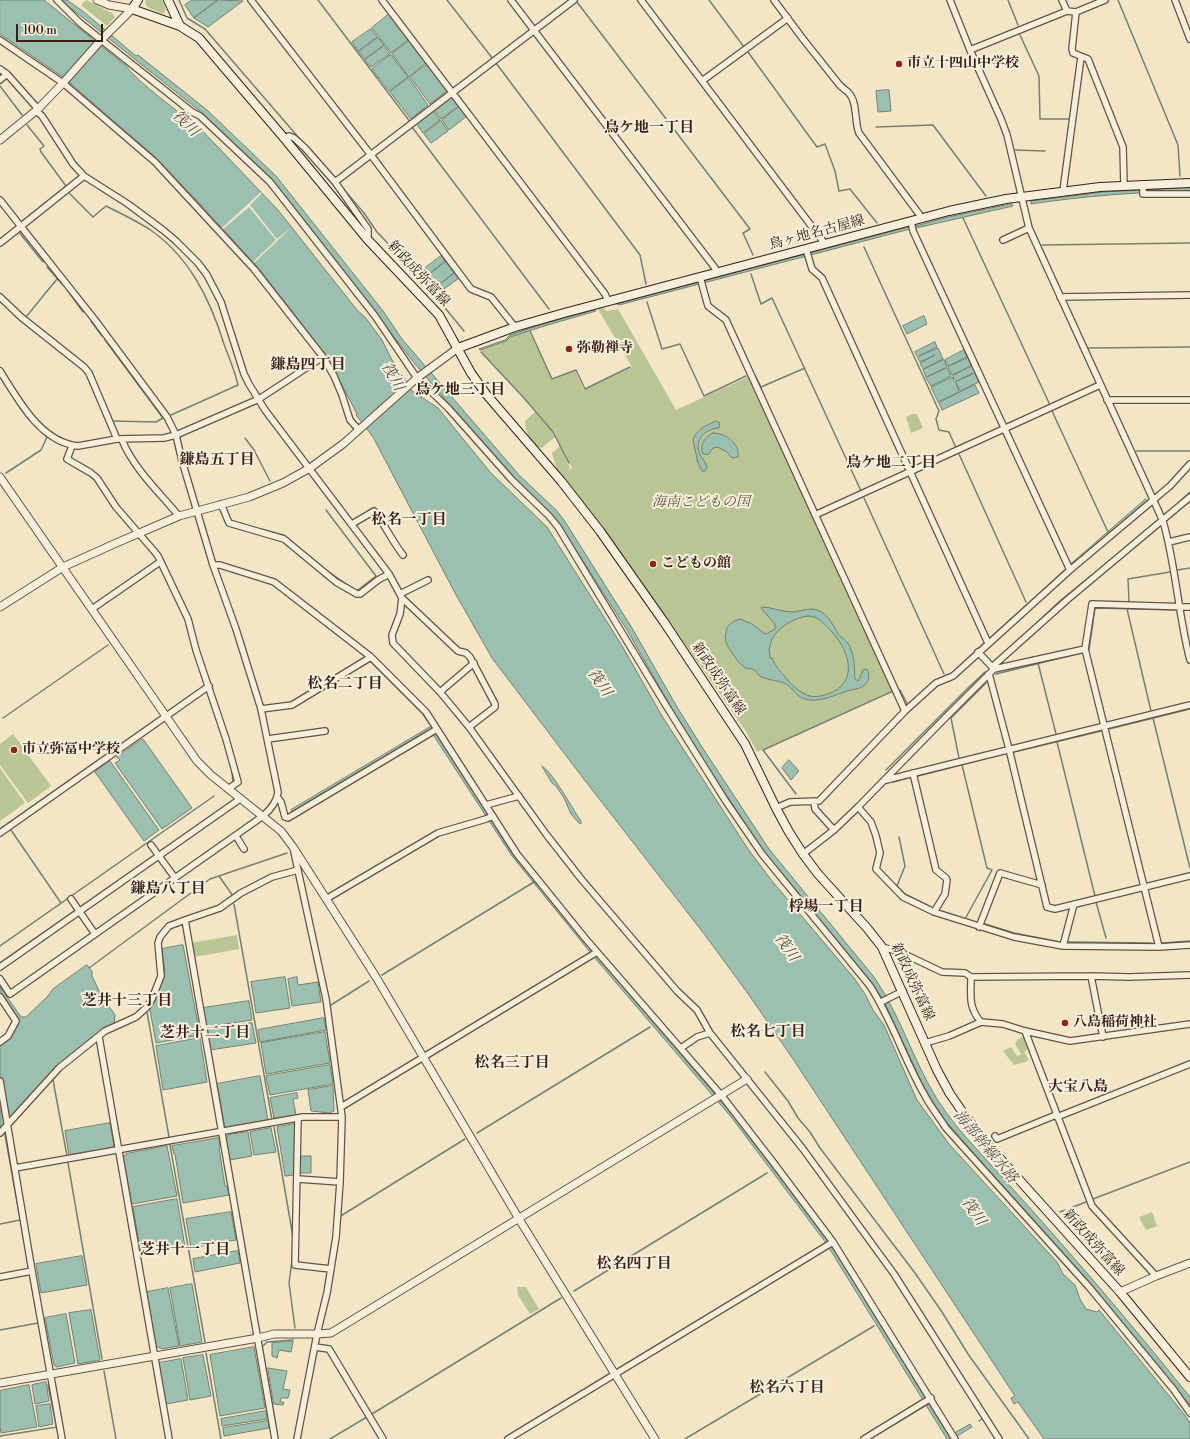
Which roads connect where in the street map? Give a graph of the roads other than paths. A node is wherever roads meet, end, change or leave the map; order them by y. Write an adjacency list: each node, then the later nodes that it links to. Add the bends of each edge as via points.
1 (57, 0): 21 (street, via 80,23)
2 (97, 0): 15 (street)
3 (138, 0): 15 (main road)
4 (168, 0): 19 (main road)
5 (251, 0): 35 (street)
6 (382, 0): 31 (street)
7 (511, 0): 20 (street)
8 (574, 0): 20 (street)
9 (641, 0): 29 (street)
10 (774, 0): 18 (street)
11 (950, 0): 24 (street)
12 (1062, 0): 16 (street)
13 (1105, 0): 17 (street)
14 (1175, 0): 22 (street)
15 (132, 9): 19 (main road, 新政成弥富線); 21 (street)
16 (1067, 11): 17 (street); 24 (street)
17 (1076, 12): 25 (street, via 1072,49 1073,53)
18 (788, 18): 29 (street); 45 (street, via 842,88 848,92 853,102 859,133)
19 (180, 26): 33 (main road, 新政成弥富線, via 199,38)
20 (534, 31): 31 (street); 54 (street)
21 (105, 36): 30 (street); 64 (street, via 192,112 200,116 270,182)
22 (1190, 39)
23 (0, 40): 30 (street)
24 (970, 50): 43 (street, via 1007,135)
25 (1080, 57): 39 (street, via 1088,59 1123,148); 41 (street)
26 (0, 68): 27 (street)
27 (7, 74): 28 (street); 32 (street)
28 (0, 80)
29 (702, 81): 52 (street)
30 (63, 83): 32 (street); 62 (street, via 155,162 254,269)
31 (452, 92): 35 (street); 59 (street)
32 (37, 110): 34 (street); 36 (street)
33 (284, 138): 37 (street, via 294,138); 49 (main road, 新政成弥富線)
34 (0, 140)
35 (370, 155): 37 (street); 60 (street, via 470,289 491,297)
36 (84, 176): 47 (street); 67 (street, via 163,230 198,263 221,302 244,374)
37 (334, 182): 49 (street, via 368,229)
38 (1190, 183): 40 (main road, 鳥ヶ地名古屋線)
39 (1124, 185): 40 (main road, 鳥ヶ地名古屋線); 41 (main road, 鳥ヶ地名古屋線)
40 (1143, 188): 42 (street, via 1143,194)
41 (1063, 191): 43 (main road, 鳥ヶ地名古屋線)
42 (1190, 194)
43 (1020, 196): 45 (main road, 鳥ヶ地名古屋線); 48 (street)
44 (0, 200): 47 (street)
45 (922, 218): 46 (main road, 鳥ヶ地名古屋線)
46 (911, 221): 52 (main road, 鳥ヶ地名古屋線); 71 (street, via 913,231)
47 (20, 226): 51 (street); 72 (street, via 95,320 167,417)
48 (1029, 228): 50 (street); 58 (street)
49 (368, 240): 61 (main road, 新政成弥富線, via 439,315)
50 (1003, 240)
51 (0, 243)
52 (825, 244): 53 (main road, 鳥ヶ地名古屋線)
53 (807, 253): 54 (main road, 鳥ヶ地名古屋線); 77 (street, via 812,270 822,278)
54 (718, 272): 55 (main road, 鳥ヶ地名古屋線)
55 (701, 280): 59 (main road, 鳥ヶ地名古屋線); 84 (street, via 708,306 726,320)
56 (1190, 295): 58 (street)
57 (0, 297): 73 (street, via 20,317 84,367)
58 (1060, 297): 66 (street)
59 (608, 301): 60 (main road, 鳥ヶ地名古屋線)
60 (515, 327): 61 (main road, 鳥ヶ地名古屋線)
61 (458, 348): 64 (street); 131 (main road, 新政成弥富線, via 486,394 561,481 664,622 745,744)
62 (322, 357): 67 (street); 70 (street, via 334,376 350,420)
63 (0, 371): 65 (street)
64 (419, 376): 70 (street); 167 (street, via 512,480 558,527 725,800 762,854)
65 (2, 380): 74 (street, via 31,418 54,438)
66 (1100, 385): 68 (street); 71 (street)
67 (259, 399): 72 (street); 76 (street)
68 (1107, 400): 69 (street); 80 (street)
69 (1190, 400)
70 (360, 429): 76 (street)
71 (1005, 429): 77 (street); 94 (street)
72 (176, 435): 73 (street); 82 (street)
73 (120, 440): 74 (street); 83 (street, via 134,462)
74 (72, 446): 87 (street, via 67,459 97,478 116,507)
75 (1190, 464): 80 (street)
76 (310, 468): 81 (street, via 249,497); 86 (street)
77 (910, 472): 84 (street); 102 (street)
78 (0, 477): 93 (street)
79 (1190, 497): 85 (street)
80 (1152, 501): 85 (street); 94 (street)
81 (221, 504): 82 (street); 95 (street, via 229,523 280,537 336,582 357,594)
82 (197, 511): 83 (street); 92 (street)
83 (180, 516): 87 (street)
84 (815, 516): 114 (street)
85 (1163, 521): 89 (street); 108 (street, via 1067,600)
86 (352, 524): 90 (street, via 374,511); 95 (street)
87 (138, 533): 91 (street); 93 (street)
88 (1190, 537): 89 (street)
89 (1169, 542): 98 (street)
90 (403, 555)
91 (160, 562): 101 (street); 110 (street, via 188,619)
92 (212, 565): 105 (street, via 220,565 274,582); 113 (street, via 236,629)
93 (63, 567): 99 (street); 101 (street)
94 (1070, 570): 102 (street)
95 (389, 574): 97 (street)
96 (428, 580): 97 (street)
97 (401, 596): 107 (street); 111 (street, via 400,614 392,635 393,643)
98 (1179, 606): 100 (street); 103 (street, via 1092,604); 106 (street)
99 (0, 607)
100 (1190, 608)
101 (92, 609): 115 (street)
102 (988, 644): 104 (street)
103 (1085, 648): 108 (street); 116 (street)
104 (978, 652): 108 (street); 114 (street, via 953,676 936,683)
105 (371, 657): 113 (street, via 292,705); 118 (street, via 426,712)
106 (1190, 660)
107 (474, 663): 111 (street); 117 (street, via 496,707)
108 (993, 668): 109 (street)
109 (989, 674): 121 (street); 123 (street)
110 (209, 686): 115 (street); 124 (street, via 238,782)
111 (440, 692): 117 (street)
112 (1190, 705): 116 (street)
113 (261, 709): 120 (street)
114 (905, 711): 128 (street, via 819,801)
115 (167, 716): 124 (street, via 197,761); 135 (street)
116 (1104, 726): 121 (street); 146 (street)
117 (469, 727): 125 (street)
118 (434, 730): 126 (street, via 288,818 285,817); 129 (street)
119 (325, 731): 120 (street)
120 (268, 739): 126 (street)
121 (1009, 749): 122 (street); 145 (street)
122 (913, 773): 123 (street); 151 (street, via 936,870 947,880 945,894)
123 (885, 780): 130 (street)
124 (228, 789): 127 (street)
125 (519, 796): 129 (street); 171 (street, via 582,880 677,991 697,1010)
126 (278, 798): 132 (street)
127 (240, 799): 132 (street); 141 (street)
128 (814, 801): 131 (street, via 790,802); 134 (street, via 814,809)
129 (486, 805): 133 (street)
130 (858, 807): 134 (street); 151 (street, via 871,822 876,836 880,853 876,869 903,897)
131 (776, 808): 140 (main road, 新政成弥富線)
132 (263, 816): 136 (street); 138 (street, via 281,831)
133 (490, 817): 148 (street, via 438,833); 159 (street)
134 (834, 830): 140 (street)
135 (0, 833)
136 (236, 836): 139 (street); 144 (street)
137 (152, 845): 141 (street)
138 (293, 847): 142 (street); 148 (street)
139 (244, 849)
140 (803, 854): 157 (main road, 新政成弥富線)
141 (158, 855): 144 (street); 150 (street)
142 (298, 870): 152 (street, via 272,877 241,893 220,908); 182 (street, via 326,999)
143 (1190, 876): 146 (street)
144 (174, 878): 154 (street)
145 (1042, 885): 149 (street, via 1047,908 1055,909); 153 (street, via 1000,873)
146 (1143, 887): 149 (street); 158 (street)
147 (71, 899): 150 (street)
148 (326, 899): 177 (street)
149 (1074, 904): 156 (street)
150 (79, 911): 154 (street); 160 (street)
151 (934, 912): 153 (street)
152 (185, 920): 172 (street, via 169,926 160,937 158,943 161,976 146,1008 136,1018 114,1026); 188 (street)
153 (979, 927): 156 (street, via 1014,937)
154 (95, 934): 164 (street, via 10,994)
155 (1190, 945): 158 (street)
156 (1063, 946): 158 (street)
157 (882, 947): 163 (street, via 900,952 942,972 964,973); 165 (main road, 新政成弥富線)
158 (1159, 947)
159 (595, 954): 176 (street); 177 (street)
160 (0, 967)
161 (1190, 975): 162 (street)
162 (1092, 976): 163 (street); 173 (street)
163 (971, 977): 168 (street, via 972,1008)
164 (0, 979)
165 (903, 991): 167 (street); 175 (main road, 新政成弥富線)
166 (0, 997): 174 (street, via 16,1021 8,1036)
167 (882, 1002): 211 (street, via 924,1094 946,1128 1089,1287)
168 (981, 1022): 170 (street, via 1003,1024); 175 (street)
169 (1190, 1024): 173 (street)
170 (1025, 1031): 173 (street, via 1070,1041); 184 (street)
171 (710, 1033): 176 (street, via 697,1036); 179 (street)
172 (99, 1036): 186 (street, via 59,1068); 190 (street)
173 (1103, 1037)
174 (0, 1042)
175 (925, 1043): 201 (main road, 新政成弥富線, via 950,1094 987,1144)
176 (681, 1048): 181 (street)
177 (423, 1057): 182 (street); 194 (street)
178 (1190, 1064): 184 (street)
179 (747, 1080): 181 (street); 221 (street, via 803,1149 894,1274)
180 (0, 1081): 186 (street)
181 (719, 1098): 194 (street); 195 (street, via 773,1162)
182 (341, 1107): 183 (street)
183 (342, 1116): 185 (street); 193 (street)
184 (1057, 1116): 189 (street, via 997,1139); 199 (street, via 1092,1206)
185 (298, 1118): 188 (street); 192 (street)
186 (7, 1126): 187 (street); 191 (street)
187 (0, 1133)
188 (222, 1133): 190 (street); 203 (street)
189 (995, 1136)
190 (119, 1150): 191 (street); 205 (street)
191 (15, 1168): 198 (street)
192 (298, 1179): 193 (street); 197 (street, via 295,1265)
193 (340, 1182): 197 (street)
194 (519, 1219): 202 (street, via 331,1333); 206 (street)
195 (830, 1244): 206 (street); 210 (street)
196 (1190, 1264): 199 (street)
197 (331, 1269): 202 (street, via 328,1293)
198 (32, 1271): 200 (street); 207 (street)
199 (1156, 1276): 201 (street)
200 (0, 1277)
201 (1120, 1292): 208 (main road, 新政成弥富線)
202 (317, 1334): 203 (street, via 274,1334); 204 (street)
203 (258, 1338): 205 (street); 214 (street)
204 (315, 1347): 215 (street); 216 (street, via 329,1349)
205 (155, 1356): 207 (street); 213 (street)
206 (615, 1373): 217 (street); 218 (street)
207 (51, 1374): 209 (street); 212 (street)
208 (1190, 1377)
209 (0, 1383)
210 (928, 1400): 219 (street); 220 (street)
211 (1190, 1413)
212 (62, 1439)
213 (169, 1439)
214 (275, 1439)
215 (298, 1439)
216 (383, 1439)
217 (508, 1439)
218 (656, 1439)
219 (864, 1439)
220 (955, 1439)
221 (999, 1439)

